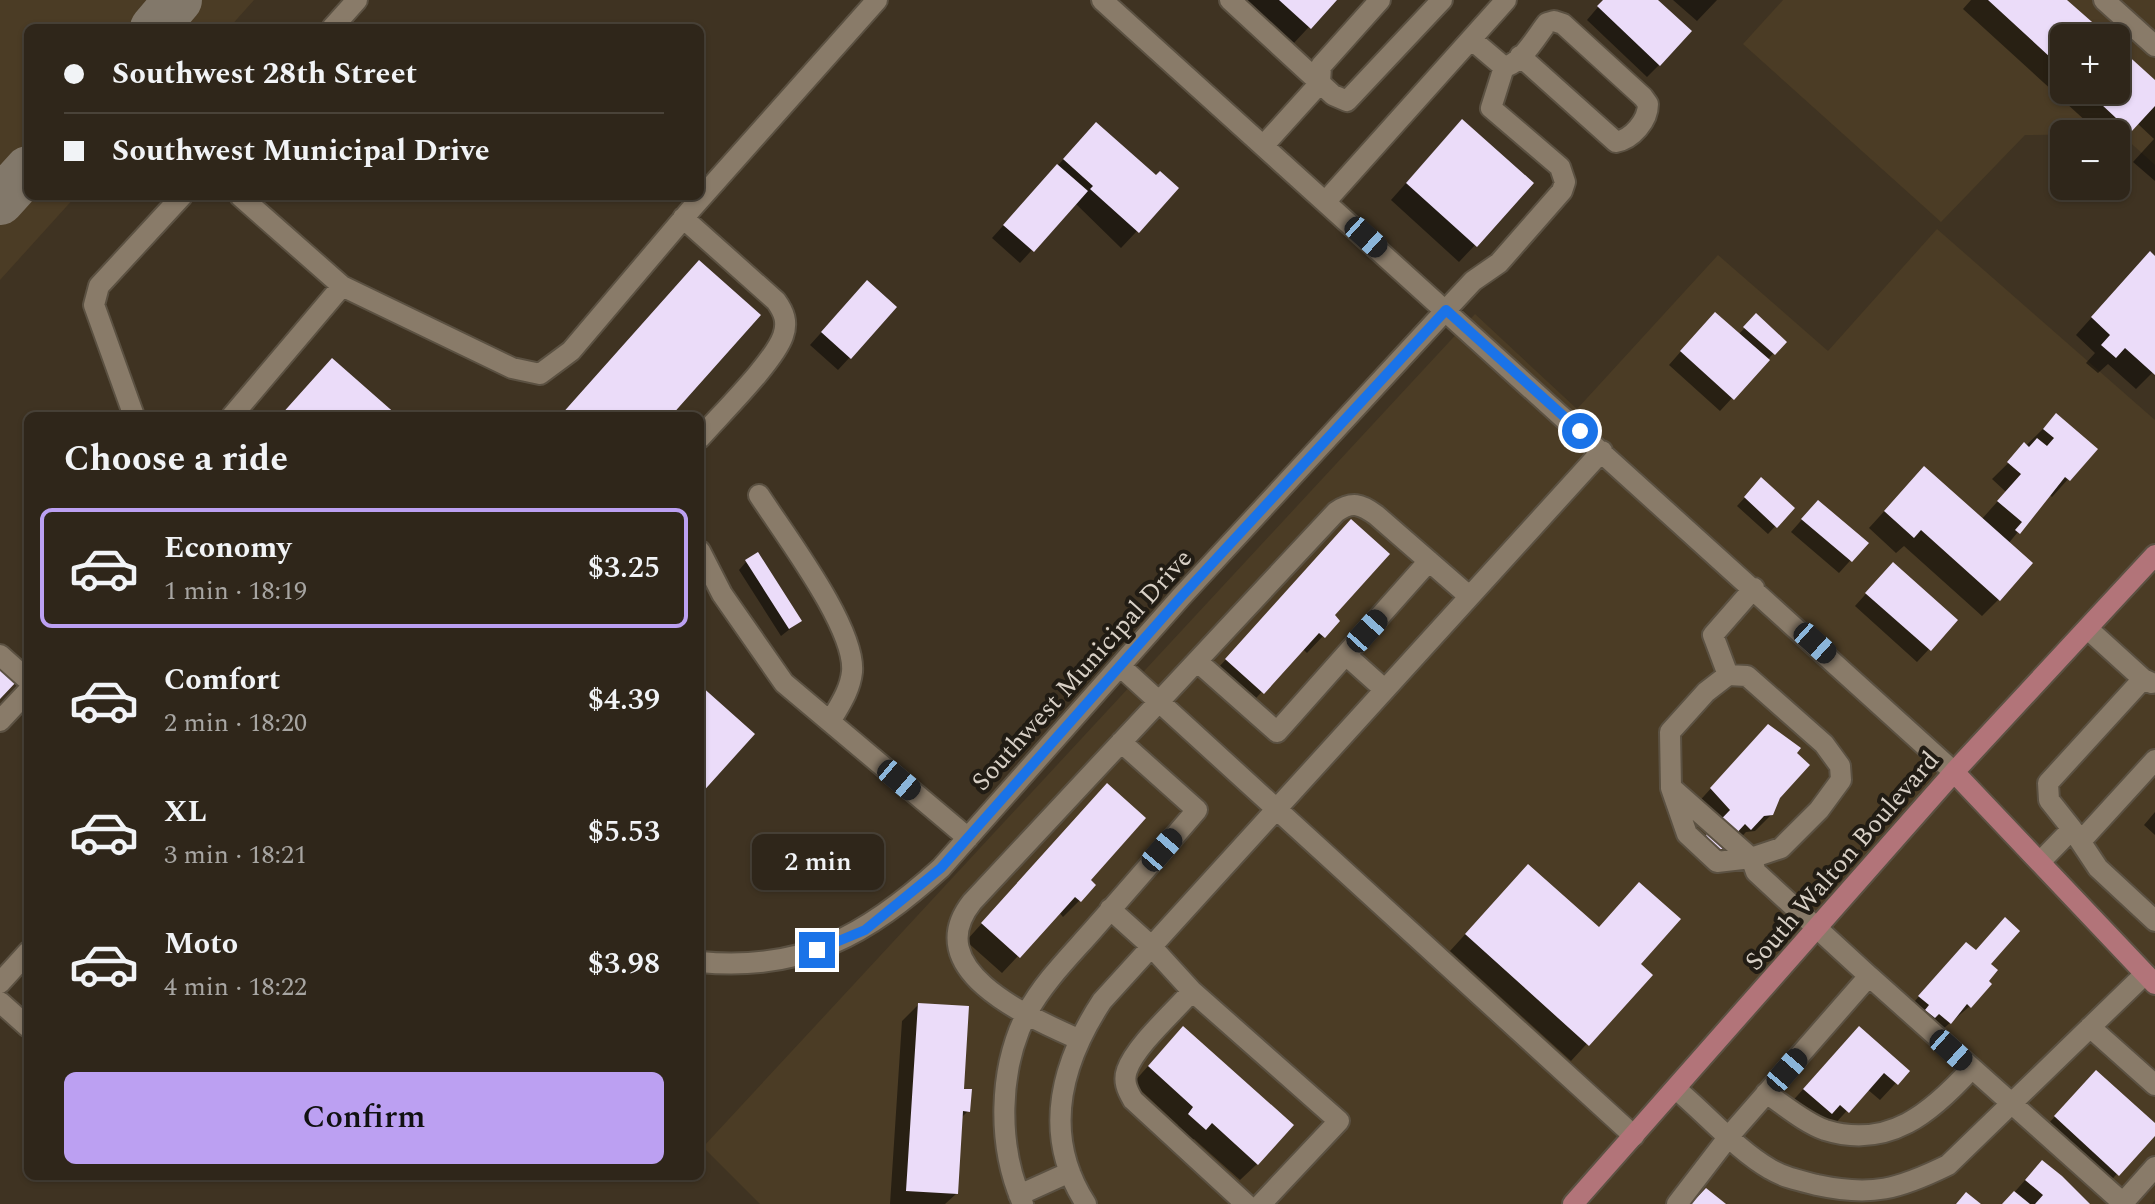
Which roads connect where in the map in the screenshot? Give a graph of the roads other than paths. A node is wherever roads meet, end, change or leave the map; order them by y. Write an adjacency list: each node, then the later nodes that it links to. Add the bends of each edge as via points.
1 (357, 0): 9 (street)
2 (877, 0): 15 (street)
3 (1102, 0): 14 (street)
4 (1230, 0): 13 (street)
5 (1380, 0): 13 (street, via 1321,66)
6 (1442, 0): 13 (street, via 1354,97 1347,101)
7 (1506, 0): 10 (street)
8 (2106, 1): 11 (street)
9 (336, 24)
10 (1471, 39): 12 (street); 19 (street)
11 (2155, 46)
12 (1512, 62): 12 (street, via 1547,23 1563,24 1643,97 1648,112 1628,138 1616,142); 22 (street, Southwest Municipal Drive, via 1491,108 1560,167 1565,182 1499,263)
13 (1320, 83): 14 (street)
14 (1264, 145): 19 (street)
15 (704, 194)
16 (178, 200): 23 (street, via 99,286 94,305)
17 (245, 200): 21 (street)
18 (699, 200): 20 (street)
19 (1326, 201): 22 (street)
20 (683, 218): 21 (street, via 571,351 540,374 512,368); 25 (street, via 776,301 786,325 775,350)
21 (342, 286): 24 (street)
22 (1446, 310): 26 (street); 37 (street, Southwest Municipal Drive)
23 (133, 412)
24 (235, 412)
25 (704, 433)
26 (1602, 451): 31 (street); 32 (street)
27 (759, 495): 45 (street, via 846,636 852,657 850,680)
28 (2155, 555): 33 (main road, South Walton Boulevard)
29 (704, 559): 45 (street, via 784,683)
30 (1429, 561): 32 (street); 35 (street); 36 (street, via 1362,505 1347,504)
31 (1754, 588): 38 (street, via 1713,635); 48 (street)
32 (1469, 596): 41 (street)
33 (2088, 629): 40 (street); 48 (main road, South Walton Boulevard)
34 (0, 655): 39 (street)
35 (1346, 655): 36 (street, via 1277,732); 41 (street)
36 (1199, 663): 43 (street)
37 (1120, 666): 43 (street); 51 (street, Southwest Municipal Drive)
38 (1728, 675): 52 (street, via 1670,732 1671,788); 52 (street, via 1747,676 1824,744 1840,766 1841,780 1819,810 1781,848)
39 (24, 676)
40 (2149, 681): 50 (street, via 2048,783 2049,800)
41 (1384, 689): 49 (street)
42 (24, 695): 44 (street)
43 (1161, 703): 46 (street); 49 (street)
44 (0, 721)
45 (830, 722): 51 (street)
46 (1121, 742): 54 (street, via 1197,810); 65 (street, via 960,917 955,934 959,951 995,996)
47 (2155, 760): 50 (street)
48 (1954, 772): 53 (main road); 56 (main road, South Walton Boulevard)
49 (1276, 807): 57 (street); 75 (street)
50 (2077, 835): 53 (street); 55 (street, via 2098,868)
51 (968, 838): 59 (street, Southwest Municipal Drive, via 906,900 865,930 817,950 766,962)
52 (1751, 858): 56 (street, via 1756,872)
53 (2040, 862): 61 (main road)
54 (1110, 909): 57 (street); 65 (street)
55 (2155, 921)
56 (1818, 929): 60 (street); 71 (main road, South Walton Boulevard)
57 (1150, 945): 63 (street); 68 (street, via 1102,1001)
58 (24, 956): 62 (street)
59 (704, 962)
60 (1869, 976): 69 (street); 72 (street)
61 (2150, 979): 67 (street)
62 (0, 983)
63 (1192, 991): 81 (street, via 1136,1054 1125,1086 1133,1100); 82 (street, via 1339,1121)
64 (0, 1002): 66 (street)
65 (1026, 1016): 68 (street); 78 (street, via 1010,1063 1006,1102 1006,1157)
66 (24, 1023)
67 (2090, 1027): 70 (street); 73 (street)
68 (1078, 1039): 77 (street, via 1064,1079 1059,1119)
69 (1972, 1068): 72 (street, via 1938,1104 1899,1130 1824,1130); 73 (street)
70 (2155, 1085)
71 (1676, 1089): 74 (street); 75 (main road, South Walton Boulevard)
72 (1766, 1093): 74 (street)
73 (2010, 1103): 74 (street, via 1948,1165 1883,1191 1850,1192 1789,1178 1769,1169); 79 (street)
74 (1730, 1135): 84 (street)
75 (1634, 1136): 83 (main road, South Walton Boulevard)
76 (2155, 1167): 79 (street)
77 (1070, 1172): 78 (street); 80 (street)
78 (1021, 1199)
79 (2122, 1203)
80 (1086, 1204)
81 (1246, 1204)
82 (1261, 1204)
83 (1573, 1204)
84 (1677, 1204)

